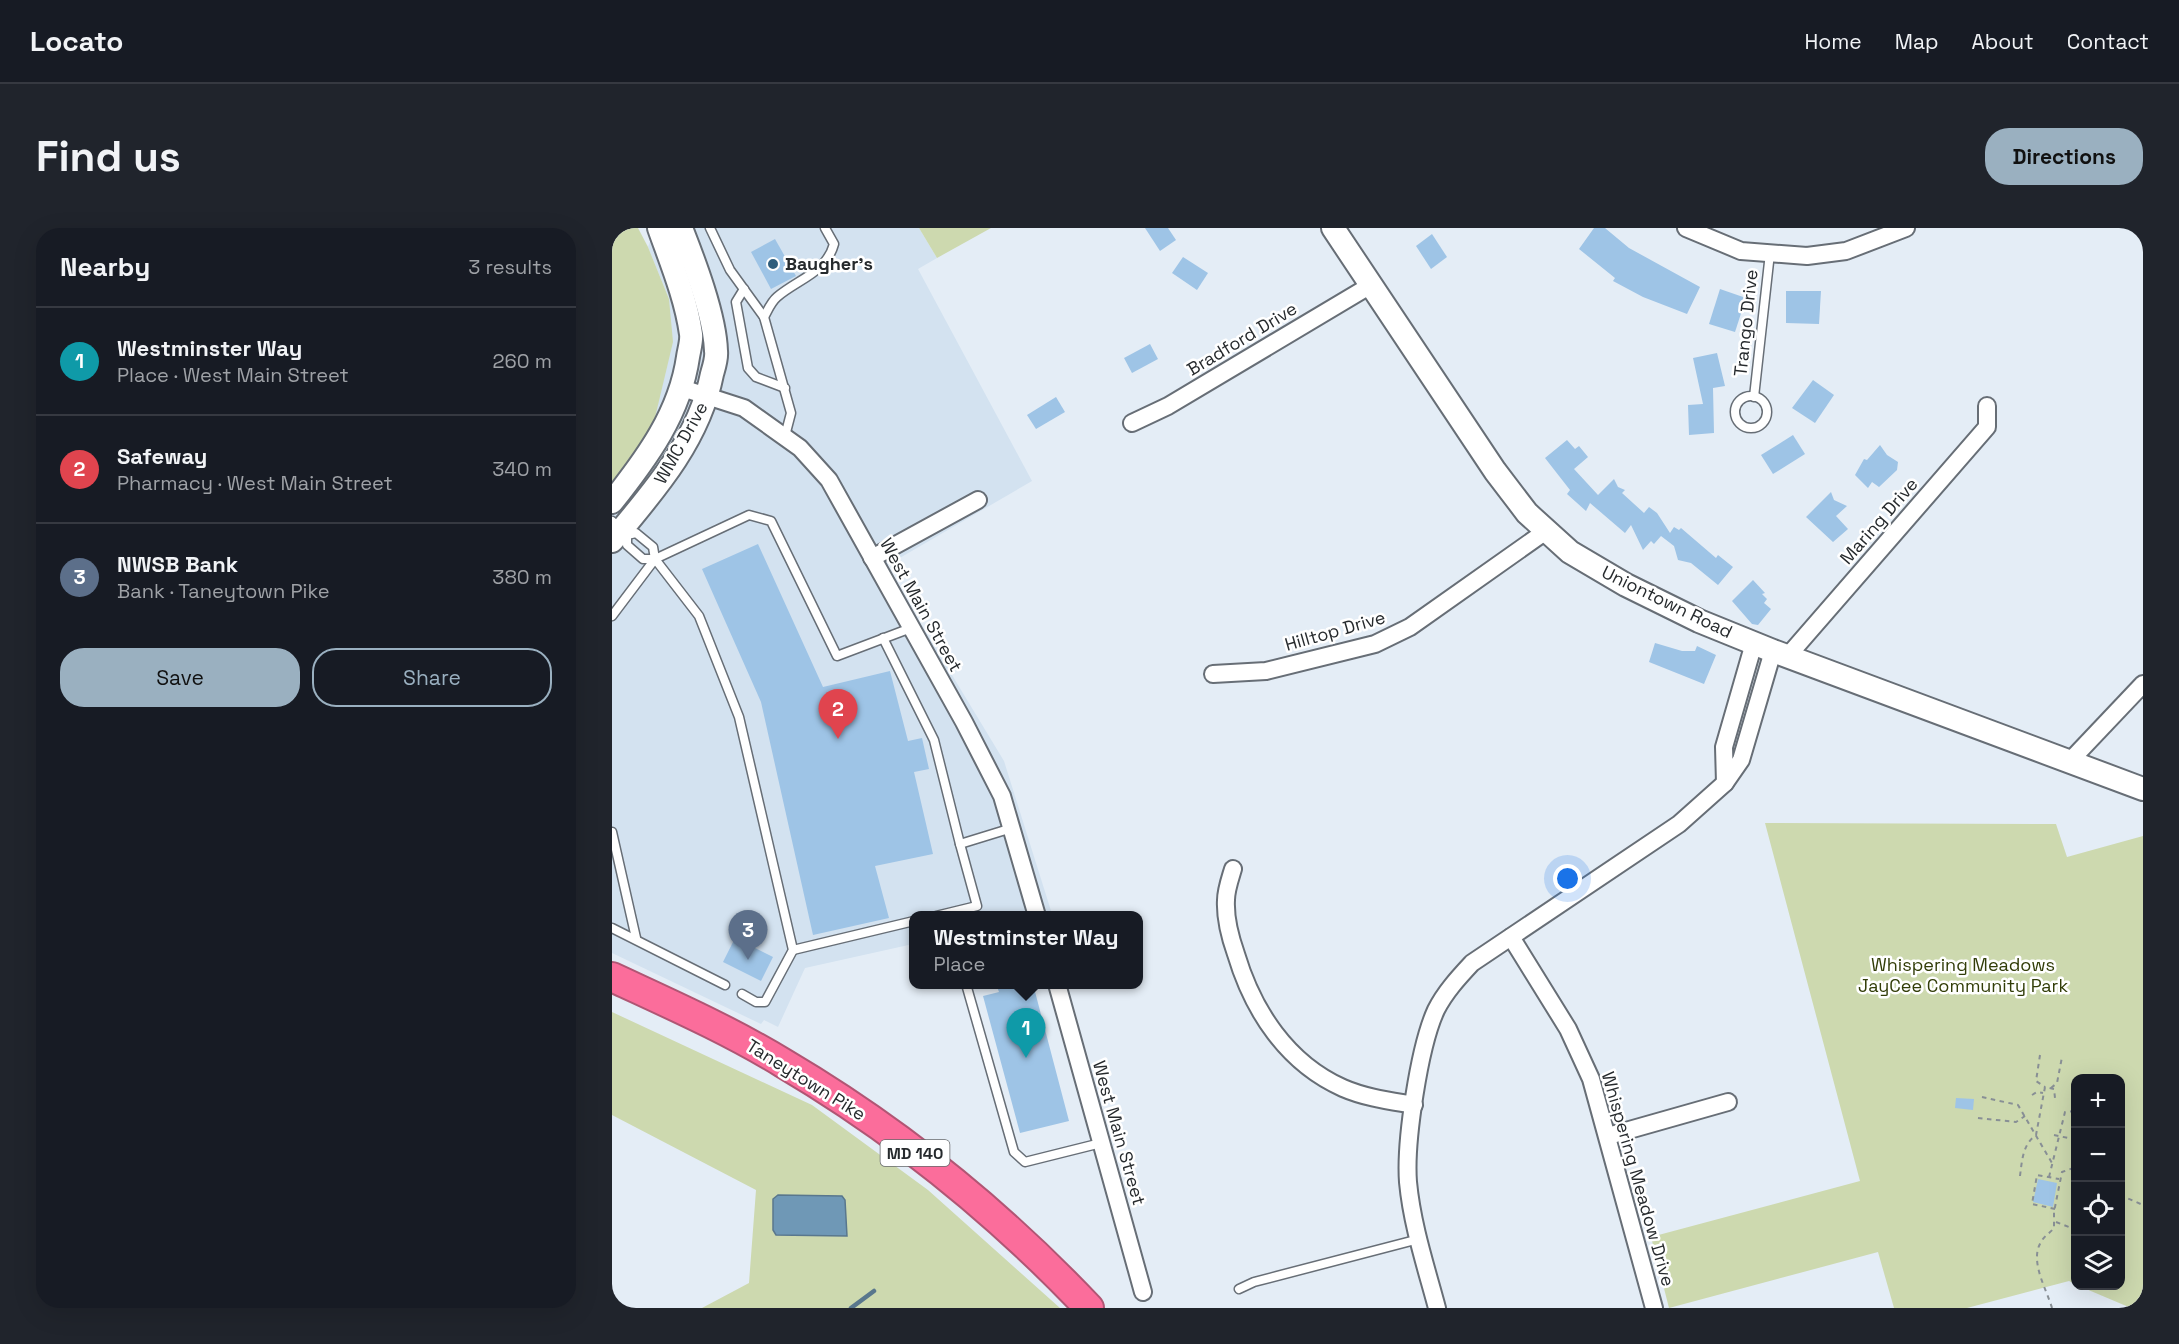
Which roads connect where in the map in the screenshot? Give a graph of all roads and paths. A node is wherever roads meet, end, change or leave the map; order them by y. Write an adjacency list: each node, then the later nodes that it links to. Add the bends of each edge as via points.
1 (659, 228): 13 (main road, WMC Drive, via 683,298 691,336)
2 (681, 228): 15 (main road, WMC Drive, via 696,267 717,352)
3 (710, 228): 11 (lane)
4 (825, 228): 12 (lane, via 834,244 831,254 813,274 775,298)
5 (1333, 228): 10 (main road, Uniontown Road)
6 (1686, 228): 9 (street, via 1741,251)
7 (1906, 228): 8 (street)
8 (1886, 231): 9 (street, via 1846,250 1807,256)
9 (1770, 252): 16 (lane, Trango Drive)
10 (1371, 285): 18 (street, Bradford Drive, via 1168,406); 22 (main road, Uniontown Road, via 1495,471)
11 (744, 289): 12 (lane); 14 (lane, via 736,302 748,368 756,376)
12 (764, 317): 14 (lane)
13 (682, 388): 15 (street, West Main Street); 21 (main road, WMC Drive, via 657,443)
14 (785, 388): 19 (lane, via 791,413)
15 (708, 396): 19 (street, West Main Street, via 744,408); 23 (main road, WMC Drive, via 662,483)
16 (1754, 397)
17 (1987, 406): 29 (street, Maring Drive, via 1987,428)
18 (1132, 423)
19 (785, 436): 24 (street, West Main Street, via 829,480)
20 (978, 500): 24 (street)
21 (612, 502)
22 (1546, 531): 29 (main road, Uniontown Road, via 1570,552 1626,585); 30 (street, Hilltop Drive, via 1410,627 1375,644 1266,671)
23 (618, 532): 25 (lane, via 643,559); 25 (lane, via 636,533 653,547)
24 (872, 558): 27 (street, West Main Street)
25 (655, 559): 26 (lane); 28 (lane, via 749,515 771,521 837,656); 44 (lane, via 699,616 739,717)
26 (612, 616)
27 (911, 628): 28 (lane); 34 (street, West Main Street, via 983,758 1002,796)
28 (883, 638): 36 (lane, via 934,740)
29 (1771, 650): 32 (main road, Uniontown Road); 42 (street, via 1724,747 1725,783 1679,824)
30 (1213, 674)
31 (2143, 684): 32 (street)
32 (2071, 760): 33 (main road, Uniontown Road)
33 (2143, 789)
34 (1012, 828): 36 (lane); 39 (street, West Main Street)
35 (612, 832): 43 (lane)
36 (960, 844): 38 (lane, via 977,906)
37 (1233, 869): 60 (street, via 1226,899 1231,938 1246,987 1269,1027 1296,1056 1327,1079 1364,1095)
38 (954, 911)
39 (1036, 911)
40 (909, 922): 44 (lane)
41 (612, 927): 43 (lane)
42 (1511, 937): 60 (street, via 1472,963 1436,1010 1422,1056); 71 (street, Whispering Meadow Drive, via 1568,1029 1591,1079)
43 (636, 938): 46 (lane)
44 (793, 950): 49 (lane, via 765,1002)
45 (612, 977): 90 (highway, Taneytown Pike / MD 140, via 719,1028 835,1095 945,1177 1020,1241)
46 (725, 985)
47 (967, 989): 76 (lane, via 1014,1152 1025,1162)
48 (1058, 989): 76 (street, West Main Street)
49 (742, 994)
50 (2040, 1055): 52 (path, via 2036,1081)
51 (2062, 1058): 53 (path, via 2057,1083)
52 (2044, 1087): 53 (path); 54 (path)
53 (2050, 1088): 57 (path, via 2054,1089)
54 (2043, 1093): 55 (path); 70 (path)
55 (2032, 1095)
56 (1982, 1097): 61 (path)
57 (2055, 1098)
58 (2022, 1101): 61 (path)
59 (1728, 1102): 71 (street)
60 (1414, 1105): 87 (street, via 1408,1180)
61 (2018, 1105): 65 (path)
62 (2062, 1108): 63 (path)
63 (2065, 1112): 64 (path); 73 (path)
64 (2071, 1113)
65 (2025, 1116): 67 (path); 70 (path)
66 (1978, 1118): 67 (path)
67 (2016, 1122): 68 (path)
68 (2018, 1126)
69 (2024, 1135): 75 (path)
70 (2036, 1135): 75 (path); 77 (path)
71 (1608, 1136): 92 (street, Whispering Meadow Drive)
72 (2054, 1136): 73 (path)
73 (2059, 1137): 74 (path); 77 (path)
74 (2068, 1138)
75 (2028, 1140): 79 (path)
76 (1101, 1143): 89 (street, West Main Street)
77 (2052, 1163): 80 (path)
78 (2071, 1168): 81 (path)
79 (2020, 1176)
80 (2049, 1177): 81 (path); 84 (path, via 2037,1175 2032,1204)
81 (2060, 1179): 84 (path)
82 (2125, 1197): 83 (path)
83 (2143, 1205)
84 (2055, 1209): 85 (path)
85 (2056, 1222): 86 (path); 93 (path, via 2037,1254)
86 (2069, 1227)
87 (1419, 1239): 88 (lane); 91 (street)
88 (1239, 1289)
89 (1143, 1292)
90 (1089, 1308)
91 (1437, 1308)
92 (1654, 1308)
93 (2052, 1308)

